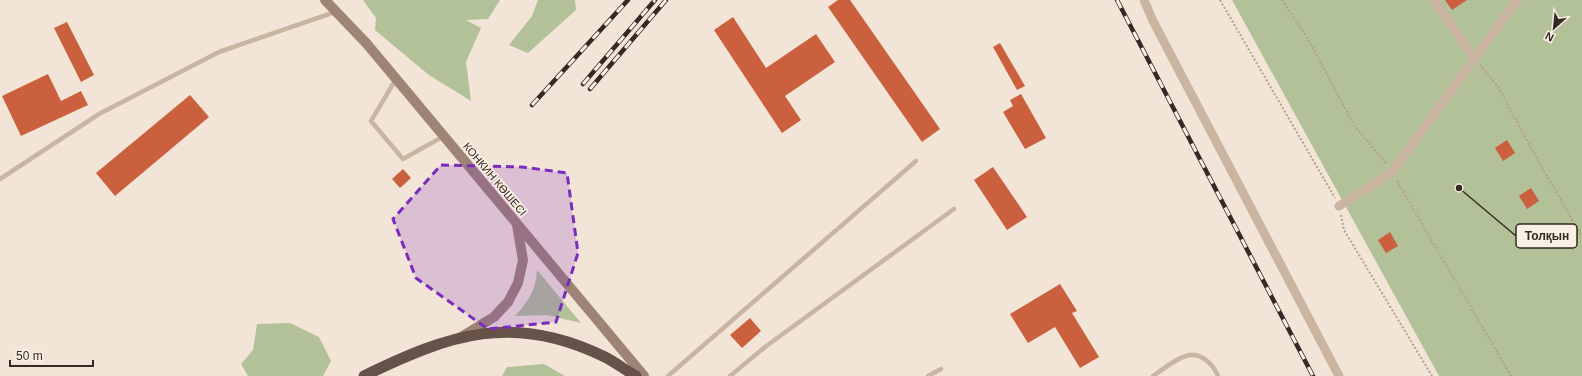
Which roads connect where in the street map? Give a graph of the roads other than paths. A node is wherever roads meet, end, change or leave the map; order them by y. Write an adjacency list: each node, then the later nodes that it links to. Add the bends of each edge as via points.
1 (325, 0): 5 (main road, КОНКИН КӨШЕСІ)
2 (1144, 0): 24 (street)
3 (1434, 0): 6 (street)
4 (1517, 0): 6 (street)
5 (337, 11): 7 (main road, КОНКИН КӨШЕСІ); 10 (lane, via 218,52 99,114)
6 (1474, 58): 11 (street, via 1392,172)
7 (396, 79): 8 (main road, КОНКИН КӨШЕСІ); 8 (lane, via 371,121 403,159)
8 (444, 136): 13 (main road, КОНКИН КӨШЕСІ)
9 (916, 161): 19 (lane)
10 (0, 179)
11 (1339, 206)
12 (954, 209): 20 (lane, via 765,347)
13 (516, 223): 14 (main road, via 523,260 518,283 508,302 494,317); 18 (main road, КОНКИН КӨШЕСІ)
14 (461, 337): 16 (highway, via 428,347); 17 (highway, via 498,332 524,332 548,336 606,357)
15 (941, 369): 21 (lane)
16 (364, 376)
17 (636, 376)
18 (644, 376)
19 (668, 376)
20 (730, 376)
21 (928, 376)
22 (1153, 376): 23 (lane, via 1186,355 1198,355 1208,361)
23 (1218, 376)
24 (1339, 376)

